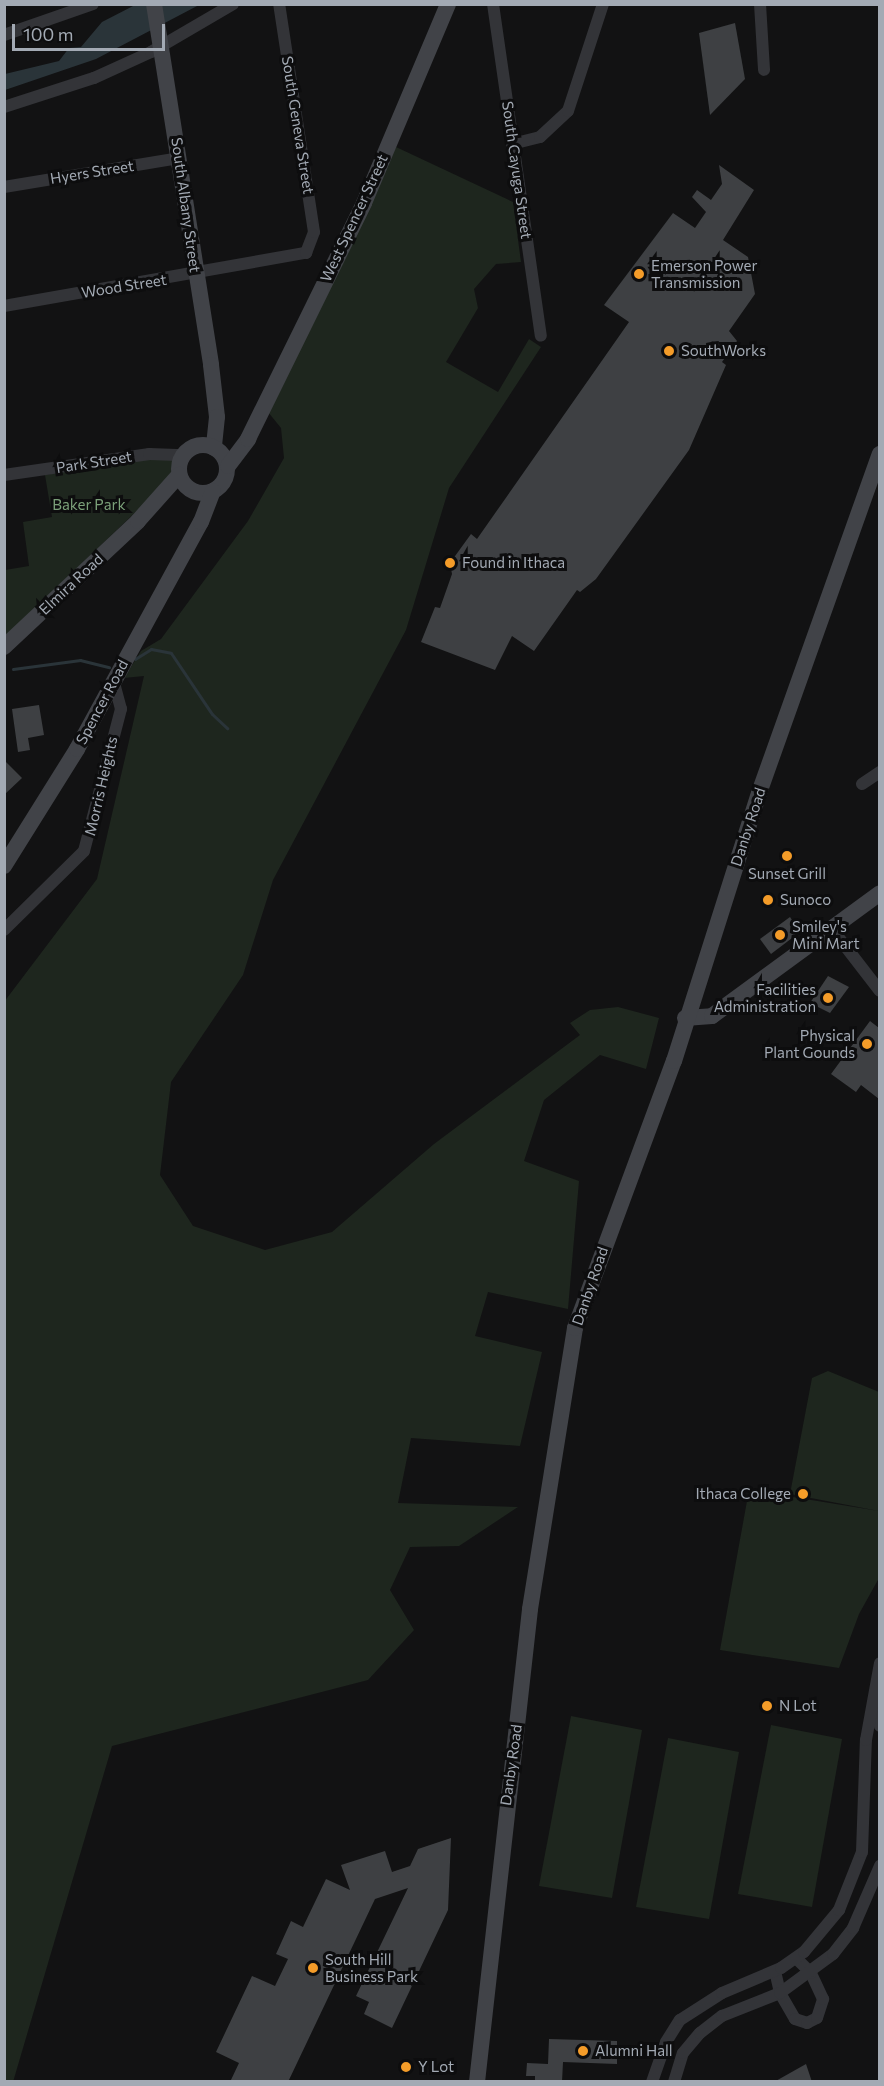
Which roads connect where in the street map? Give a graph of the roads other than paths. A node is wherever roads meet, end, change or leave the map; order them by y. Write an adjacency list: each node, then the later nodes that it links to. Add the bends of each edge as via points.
1 (93, 4): 9 (street)
2 (154, 4): 10 (street, South Albany Street)
3 (233, 4): 10 (street)
4 (279, 4): 16 (street, South Geneva Street, via 314,232)
5 (448, 4): 20 (street, West Spencer Street, via 364,203)
6 (493, 4): 13 (street, South Cayuga Street)
7 (603, 4): 13 (street, via 568,111 546,133)
8 (760, 4): 11 (street)
9 (4, 35)
10 (160, 40): 12 (street, via 94,78); 14 (street, South Albany Street)
11 (764, 70)
12 (4, 107)
13 (512, 144): 19 (street, South Cayuga Street)
14 (180, 158): 15 (street, Hyers Street); 17 (street, South Albany Street)
15 (4, 187)
16 (311, 246): 17 (street, Wood Street, via 291,258)
17 (196, 274): 18 (street, Wood Street); 21 (street, South Albany Street, via 214,406)
18 (4, 306)
19 (541, 336)
20 (252, 428): 21 (street, West Spencer Street); 24 (street, West Spencer Street)
21 (211, 448): 23 (street, West Spencer Street); 24 (street)
22 (879, 454): 36 (street, Danby Road)
23 (184, 455): 25 (street, Park Street, via 163,452); 26 (street)
24 (228, 466): 26 (street, West Spencer Street, via 223,483)
25 (4, 475)
26 (194, 487): 27 (street, Elmira Road, via 138,521); 28 (street, Spencer Road, via 192,532)
27 (4, 647)
28 (114, 682): 31 (street, Spencer Road); 34 (street, Morris Heights, via 120,709 84,851)
29 (879, 772): 30 (street)
30 (862, 784)
31 (4, 866)
32 (879, 893): 33 (street)
33 (832, 929): 35 (street); 36 (street, via 712,1016)
34 (4, 930)
35 (879, 991)
36 (685, 1018): 45 (street, Danby Road, via 674,1060 575,1328 530,1609)
37 (879, 1663): 38 (street)
38 (878, 1680): 39 (street); 41 (street, via 866,1740 861,1852 839,1910)
39 (879, 1726)
40 (879, 1866): 43 (street, via 853,1928)
41 (796, 1958): 42 (street); 43 (street)
42 (776, 1971): 44 (street); 46 (street, via 722,1993 680,2020 666,2042)
43 (811, 1973): 44 (street); 44 (street, via 823,1999 817,2018 807,2023 795,2019)
44 (780, 1993): 47 (street, via 722,2016 700,2033 683,2054)
45 (477, 2082)
46 (652, 2082)
47 (674, 2082)

